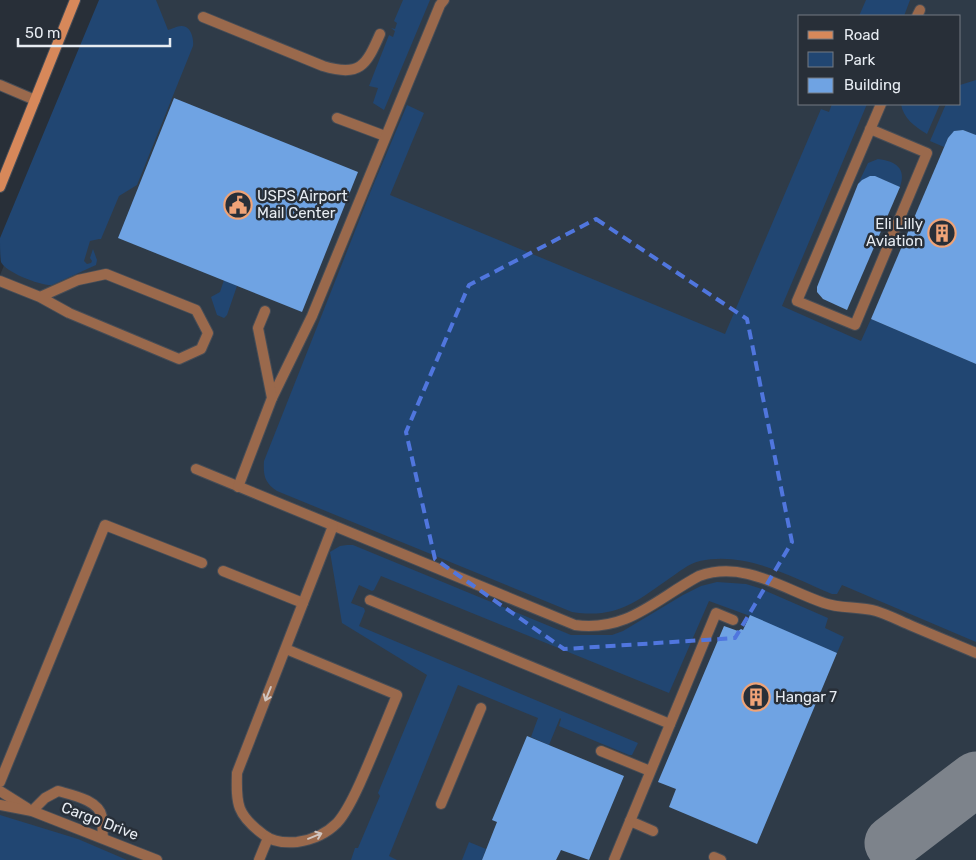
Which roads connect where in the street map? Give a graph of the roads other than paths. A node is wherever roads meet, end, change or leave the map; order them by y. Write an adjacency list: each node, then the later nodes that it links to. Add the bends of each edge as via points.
1 (75, 0): 6 (street)
2 (444, 0): 10 (street)
3 (202, 17): 4 (street, via 336,70 349,71 362,66)
4 (380, 34)
5 (0, 85): 6 (street)
6 (35, 100): 11 (street)
7 (881, 105): 9 (street)
8 (337, 118): 10 (street)
9 (870, 129): 9 (street, via 797,301 855,325 927,153)
10 (385, 136): 15 (street, via 312,316)
11 (0, 187)
12 (0, 281): 13 (street)
13 (40, 297): 13 (street, via 69,313 179,358 201,349 208,333 196,310 106,274 78,280)
14 (265, 310): 15 (street, via 258,328)
15 (272, 398): 17 (street)
16 (196, 470): 17 (street)
17 (238, 486): 18 (street)
18 (333, 526): 22 (street); 25 (street, via 574,625 601,627 618,623 700,576 710,572 740,572 767,579 824,603 883,613)
19 (202, 563): 30 (street, via 105,525)
20 (223, 571): 22 (street)
21 (370, 600): 27 (street)
22 (304, 603): 24 (street)
23 (734, 620): 27 (street, via 716,613)
24 (286, 649): 38 (street, one-way to 38, via 237,773 236,798 240,810 252,826); 38 (street, one-way to 24, via 286,843 317,838 338,822 352,801 375,751 396,694)
25 (976, 652)
26 (481, 708): 32 (street)
27 (670, 724): 29 (street)
28 (601, 751): 29 (street)
29 (650, 772): 35 (street)
30 (0, 782)
31 (0, 791): 34 (street, Cargo Drive)
32 (442, 804)
33 (0, 805): 34 (street, Cargo Drive)
34 (32, 811): 37 (street, Cargo Drive); 37 (street, via 58,791 75,796 90,802 102,815)
35 (630, 821): 36 (street); 41 (street)
36 (654, 831)
37 (102, 838): 39 (street, Cargo Drive)
38 (268, 838): 40 (street)
39 (157, 860)
40 (259, 860)
41 (614, 860)

